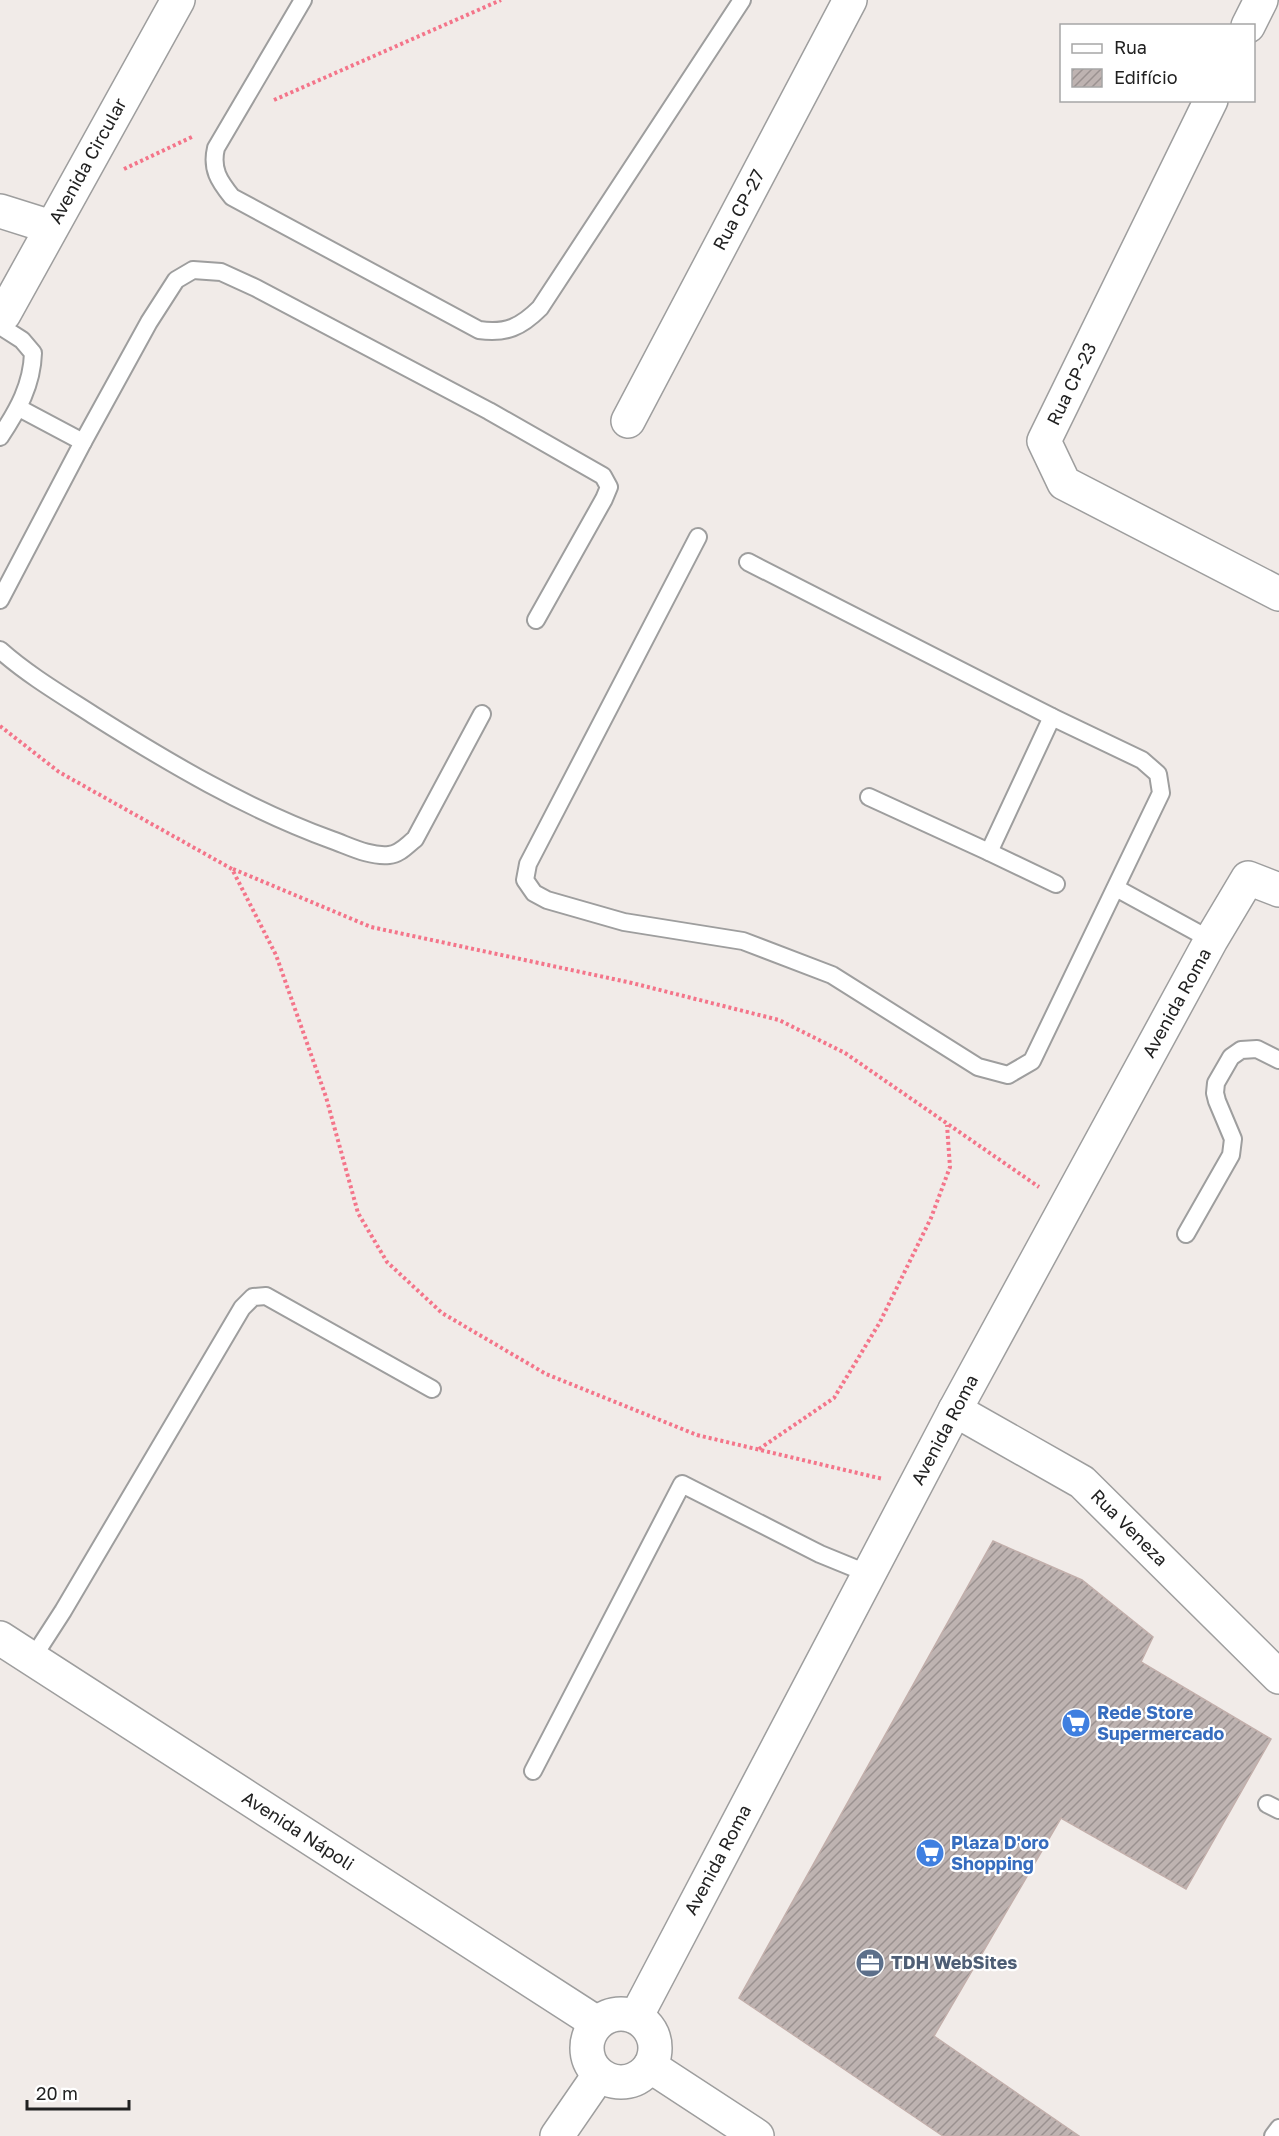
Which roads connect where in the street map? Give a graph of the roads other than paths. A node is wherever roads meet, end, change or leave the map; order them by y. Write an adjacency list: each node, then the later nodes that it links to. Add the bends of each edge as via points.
1 (178, 0): 9 (street, Avenida Circular)
2 (303, 0): 3 (lane, via 216,148 215,173 232,197 479,330 493,332 507,331 540,308)
3 (742, 0)
4 (850, 0): 12 (street, Rua CP-27)
5 (1261, 0): 6 (street)
6 (1249, 24)
7 (1210, 102): 17 (street, Rua CP-23, via 1044,441 1064,483)
8 (0, 211): 9 (street)
9 (51, 227): 10 (street, Avenida Circular)
10 (1, 319): 11 (lane, via 33,353 33,368)
11 (19, 408): 13 (lane); 14 (lane)
12 (628, 421)
13 (0, 436)
14 (83, 442): 18 (lane); 19 (lane, via 176,280 193,270 221,272 489,411 603,476 609,488 604,499)
15 (698, 537): 26 (lane, via 528,864 525,880 534,892 547,900 624,922 743,941 832,975 978,1067 1008,1075 1032,1061)
16 (748, 562): 22 (lane)
17 (1279, 594)
18 (0, 600)
19 (536, 620)
20 (0, 650): 21 (lane, via 36,678 202,781 296,827 366,852 388,855 400,852 416,838)
21 (482, 714)
22 (1052, 717): 24 (lane); 26 (lane, via 1142,760 1158,774 1161,793)
23 (869, 797): 24 (lane)
24 (989, 852): 25 (lane)
25 (1056, 884)
26 (1116, 888): 28 (lane)
27 (1279, 891): 28 (street, Avenida Roma, via 1248,878)
28 (1211, 940): 32 (street, Avenida Roma)
29 (1279, 1060): 30 (lane, via 1257,1049 1241,1050 1231,1058 1216,1083 1217,1101 1233,1139 1231,1155)
30 (1186, 1234)
31 (432, 1389): 35 (lane, via 266,1296 253,1297 242,1308)
32 (955, 1410): 33 (street, Avenida Roma); 36 (street, Rua Veneza, via 1082,1482)
33 (869, 1574): 37 (lane, via 820,1554 682,1484); 38 (street, Avenida Roma)
34 (0, 1638): 35 (street, Avenida Nápoli)
35 (32, 1659): 39 (street, Avenida Nápoli)
36 (1279, 1677)
37 (533, 1772)
38 (636, 2017): 39 (street, via 615,2014); 40 (street, via 652,2033 655,2055)
39 (597, 2023): 41 (street, via 586,2044 591,2066)
40 (650, 2066): 41 (street, via 643,2075 621,2083); 44 (street)
41 (599, 2075): 43 (street)
42 (1279, 2128): 45 (lane)
43 (557, 2136)
44 (757, 2136)
45 (1273, 2136)

